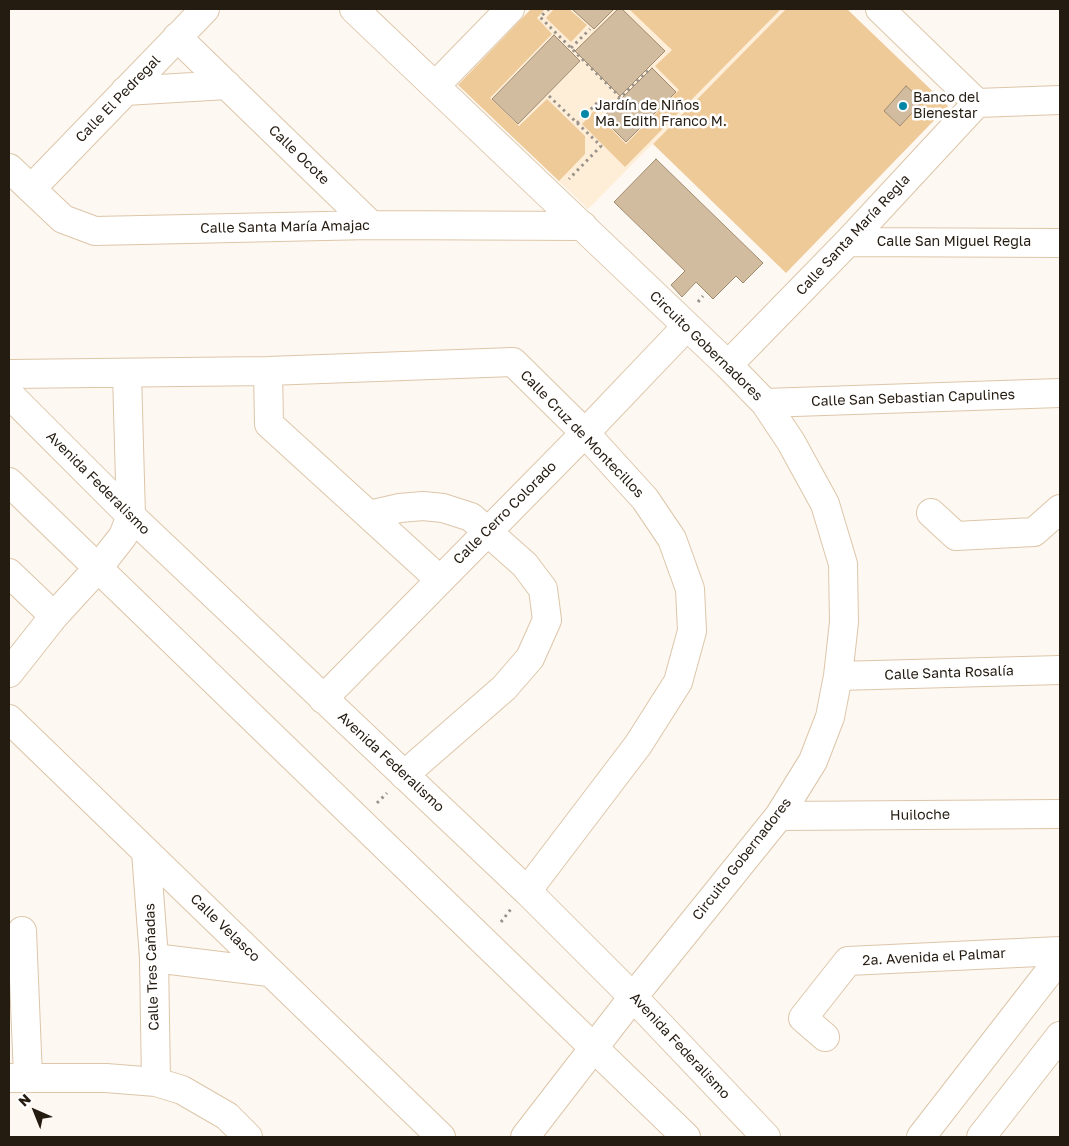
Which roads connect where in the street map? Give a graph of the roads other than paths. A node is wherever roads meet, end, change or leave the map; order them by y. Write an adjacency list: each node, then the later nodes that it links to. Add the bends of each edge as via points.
1 (205, 9): 5 (street, Calle El Pedregal)
2 (354, 9): 7 (street, Circuito Gobernadores)
3 (510, 9): 7 (street)
4 (880, 9): 10 (street)
5 (177, 37): 6 (street, Calle Ocote); 8 (street, Calle El Pedregal)
6 (227, 85): 8 (street); 13 (street, Calle Ocote)
7 (435, 86): 14 (street, Circuito Gobernadores)
8 (125, 91): 12 (street, Calle El Pedregal)
9 (1060, 100): 10 (street)
10 (977, 103): 15 (street, Calle Santa María Regla)
11 (9, 168): 12 (street, Calle Santa María Amajac)
12 (31, 189): 13 (street, Calle Santa María Amajac, via 63,219 95,231)
13 (371, 225): 14 (street, Calle Santa María Amajac)
14 (583, 226): 17 (street, Circuito Gobernadores)
15 (848, 242): 16 (street, Calle San Miguel Regla); 18 (street, Calle Santa María Regla)
16 (1060, 243)
17 (687, 326): 18 (street, Circuito Gobernadores); 25 (street, Calle Cerro Colorado)
18 (728, 365): 24 (street, Circuito Gobernadores)
19 (268, 371): 21 (street, Calle Cruz de Montecillos); 25 (street, Calle Cruz de Montecillos, via 513,362); 29 (street, via 269,424)
20 (9, 374): 21 (street, Calle Cruz de Montecillos)
21 (127, 374): 30 (street)
22 (1060, 393): 24 (street, Calle San Sebastian Capulines)
23 (9, 394): 30 (street, Avenida Federalismo)
24 (765, 403): 38 (street, Circuito Gobernadores, via 825,504 843,564 844,622)
25 (585, 433): 31 (street, Calle Cerro Colorado); 45 (street, Calle Cruz de Montecillos, via 645,499 672,538 690,589 692,631 678,682 638,745)
26 (9, 482): 32 (street)
27 (1060, 509): 28 (street, via 1034,532 956,536)
28 (931, 513)
29 (369, 515): 31 (street, via 400,508 443,508 471,517); 34 (street)
30 (131, 516): 32 (street, via 123,536); 39 (street, Avenida Federalismo)
31 (488, 531): 34 (street, Calle Cerro Colorado); 41 (street, via 526,565 543,589 547,620 530,658 504,688)
32 (98, 568): 35 (street); 54 (street)
33 (9, 573): 35 (street)
34 (439, 579): 39 (street, Calle Cerro Colorado)
35 (54, 616): 37 (street)
36 (1060, 670): 38 (street, Calle Santa Rosalía)
37 (9, 673)
38 (838, 676): 43 (street, Circuito Gobernadores, via 830,717 813,761)
39 (323, 699): 41 (street, Avenida Federalismo)
40 (9, 719): 44 (street, Calle Velasco)
41 (404, 775): 45 (street, Avenida Federalismo)
42 (1060, 814): 43 (street, Huiloche)
43 (779, 816): 51 (street, Circuito Gobernadores)
44 (146, 852): 48 (street, Calle Tres Cañadas); 50 (street, Calle Velasco)
45 (527, 891): 51 (street, Avenida Federalismo)
46 (22, 931): 55 (street)
47 (1060, 951): 53 (street, 2a. Avenida el Palmar, via 848,961 803,1018)
48 (154, 958): 50 (street); 56 (street, Calle Tres Cañadas)
49 (1060, 958): 63 (street)
50 (269, 972): 59 (street, Calle Velasco)
51 (633, 997): 54 (street, Circuito Gobernadores); 62 (street, Avenida Federalismo)
52 (1060, 1036): 57 (street)
53 (825, 1037)
54 (594, 1048): 60 (street, Circuito Gobernadores); 61 (street)
55 (19, 1077): 56 (street)
56 (156, 1082): 58 (street, via 182,1090 227,1116)
57 (991, 1134)
58 (248, 1137)
59 (441, 1137)
60 (525, 1137)
61 (686, 1137)
62 (766, 1137)
63 (921, 1137)

